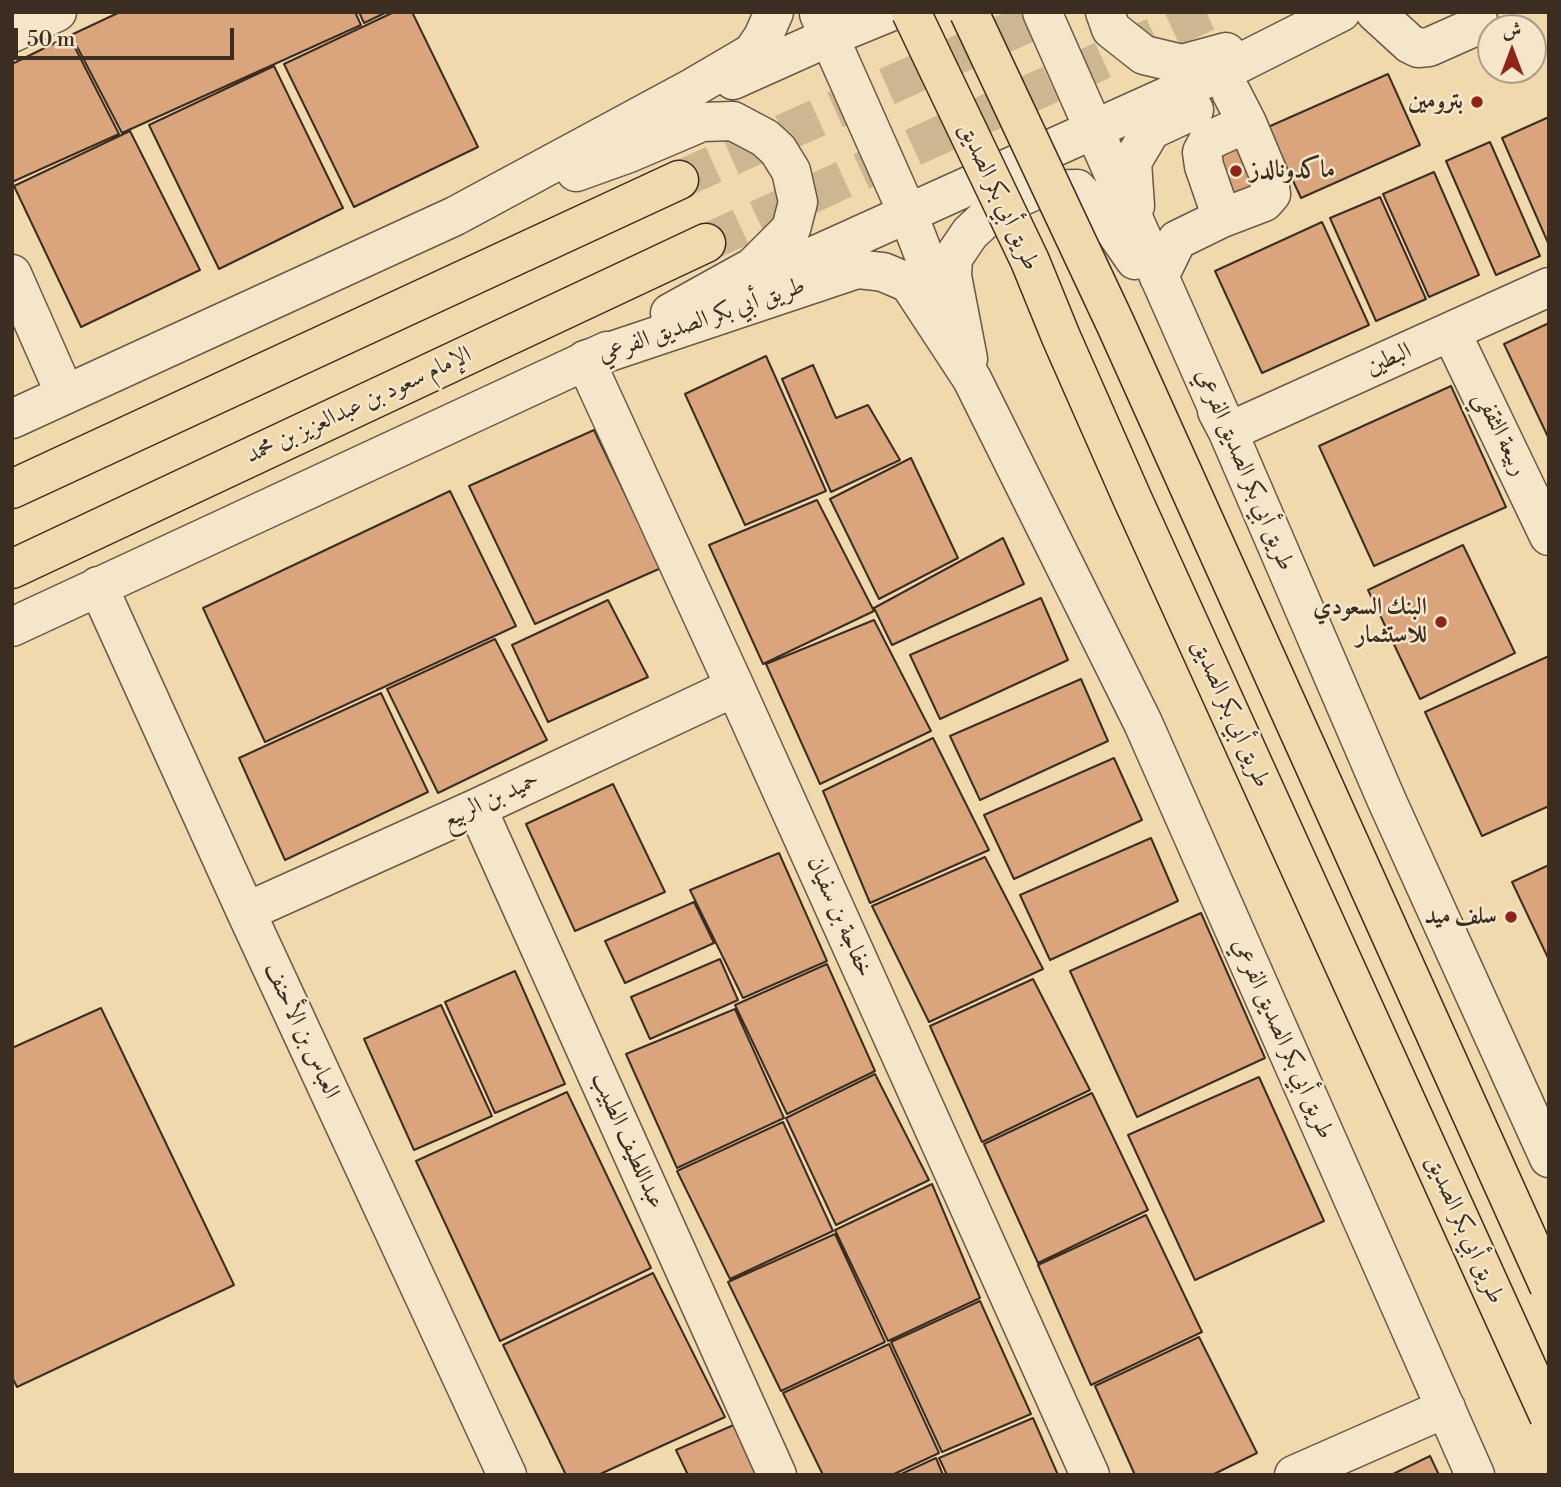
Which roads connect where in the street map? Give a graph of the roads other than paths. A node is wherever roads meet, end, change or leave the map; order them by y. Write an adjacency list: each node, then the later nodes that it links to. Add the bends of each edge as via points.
1 (57, 12): 14 (street)
2 (774, 12): 19 (street, via 752,53)
3 (890, 12): 13 (street)
4 (911, 12): 42 (main road, طريق أبي بكر الصديق, bridge, via 1030,261 1138,511)
5 (969, 12): 40 (main road, bridge, via 1116,325)
6 (1042, 12): 16 (street, طريق أبي بكر الصديق الفرعي)
7 (1105, 12): 8 (street, via 1111,29 1144,55 1182,65)
8 (1333, 12)
9 (1341, 12): 16 (street)
10 (1347, 12): 15 (street)
11 (1375, 12): 12 (street, via 1418,48 1474,27)
12 (1477, 12)
13 (824, 24): 18 (street, طريق أبي بكر الصديق الفرعي); 19 (street, via 747,74)
14 (12, 33)
15 (1239, 108): 20 (street, via 1202,152); 20 (street, via 1268,173 1271,194 1265,202); 23 (street, via 1152,130 1132,162 1141,236)
16 (1094, 128): 18 (street); 23 (street, طريق أبي بكر الصديق الفرعي)
17 (679, 180): 31 (main road)
18 (908, 214): 26 (street); 27 (street, طريق أبي بكر الصديق الفرعي)
19 (454, 216): 26 (street, via 702,122 733,121 778,150 791,171 798,202 790,229 753,267); 28 (street)
20 (1222, 218): 23 (street, via 1177,240)
21 (706, 243): 33 (main road, الإمام سعود بن عبدالعزيز بن محمد)
22 (12, 274): 28 (street)
23 (1159, 277): 30 (street, طريق أبي بكر الصديق الفرعي)
24 (1549, 287): 25 (street, البطين)
25 (1451, 332): 30 (street, البطين); 32 (street, ربيعة الثقفي)
26 (585, 360): 27 (street, طريق أبي بكر الصديق الفرعي, via 857,269 883,272 909,283); 34 (street); 36 (street, خفاجة بن سفيان)
27 (972, 379): 30 (street, via 952,276 953,258 970,233 999,206 1036,190 1077,189 1110,224 1146,278); 41 (street, طريق أبي بكر الصديق الفرعي, via 1143,723)
28 (65, 394): 29 (street)
29 (12, 419)
30 (1228, 432): 39 (street, طريق أبي بكر الصديق الفرعي, via 1387,801)
31 (12, 489)
32 (1549, 536)
33 (12, 569)
34 (98, 586): 35 (street); 38 (street, العباس بن الأحنف)
35 (12, 627)
36 (735, 687): 37 (street, حميد بن الربيع); 45 (street, خفاجة بن سفيان)
37 (477, 808): 38 (street, حميد بن الربيع); 44 (street, عبداللطيف الطبيب)
38 (246, 912): 43 (street, العباس بن الأحنف)
39 (1549, 1158)
40 (1549, 1286)
41 (1446, 1408): 46 (street); 47 (street, طريق أبي بكر الصديق الفرعي)
42 (1549, 1416)
43 (507, 1475)
44 (777, 1475)
45 (1090, 1475)
46 (1294, 1475)
47 (1475, 1475)

